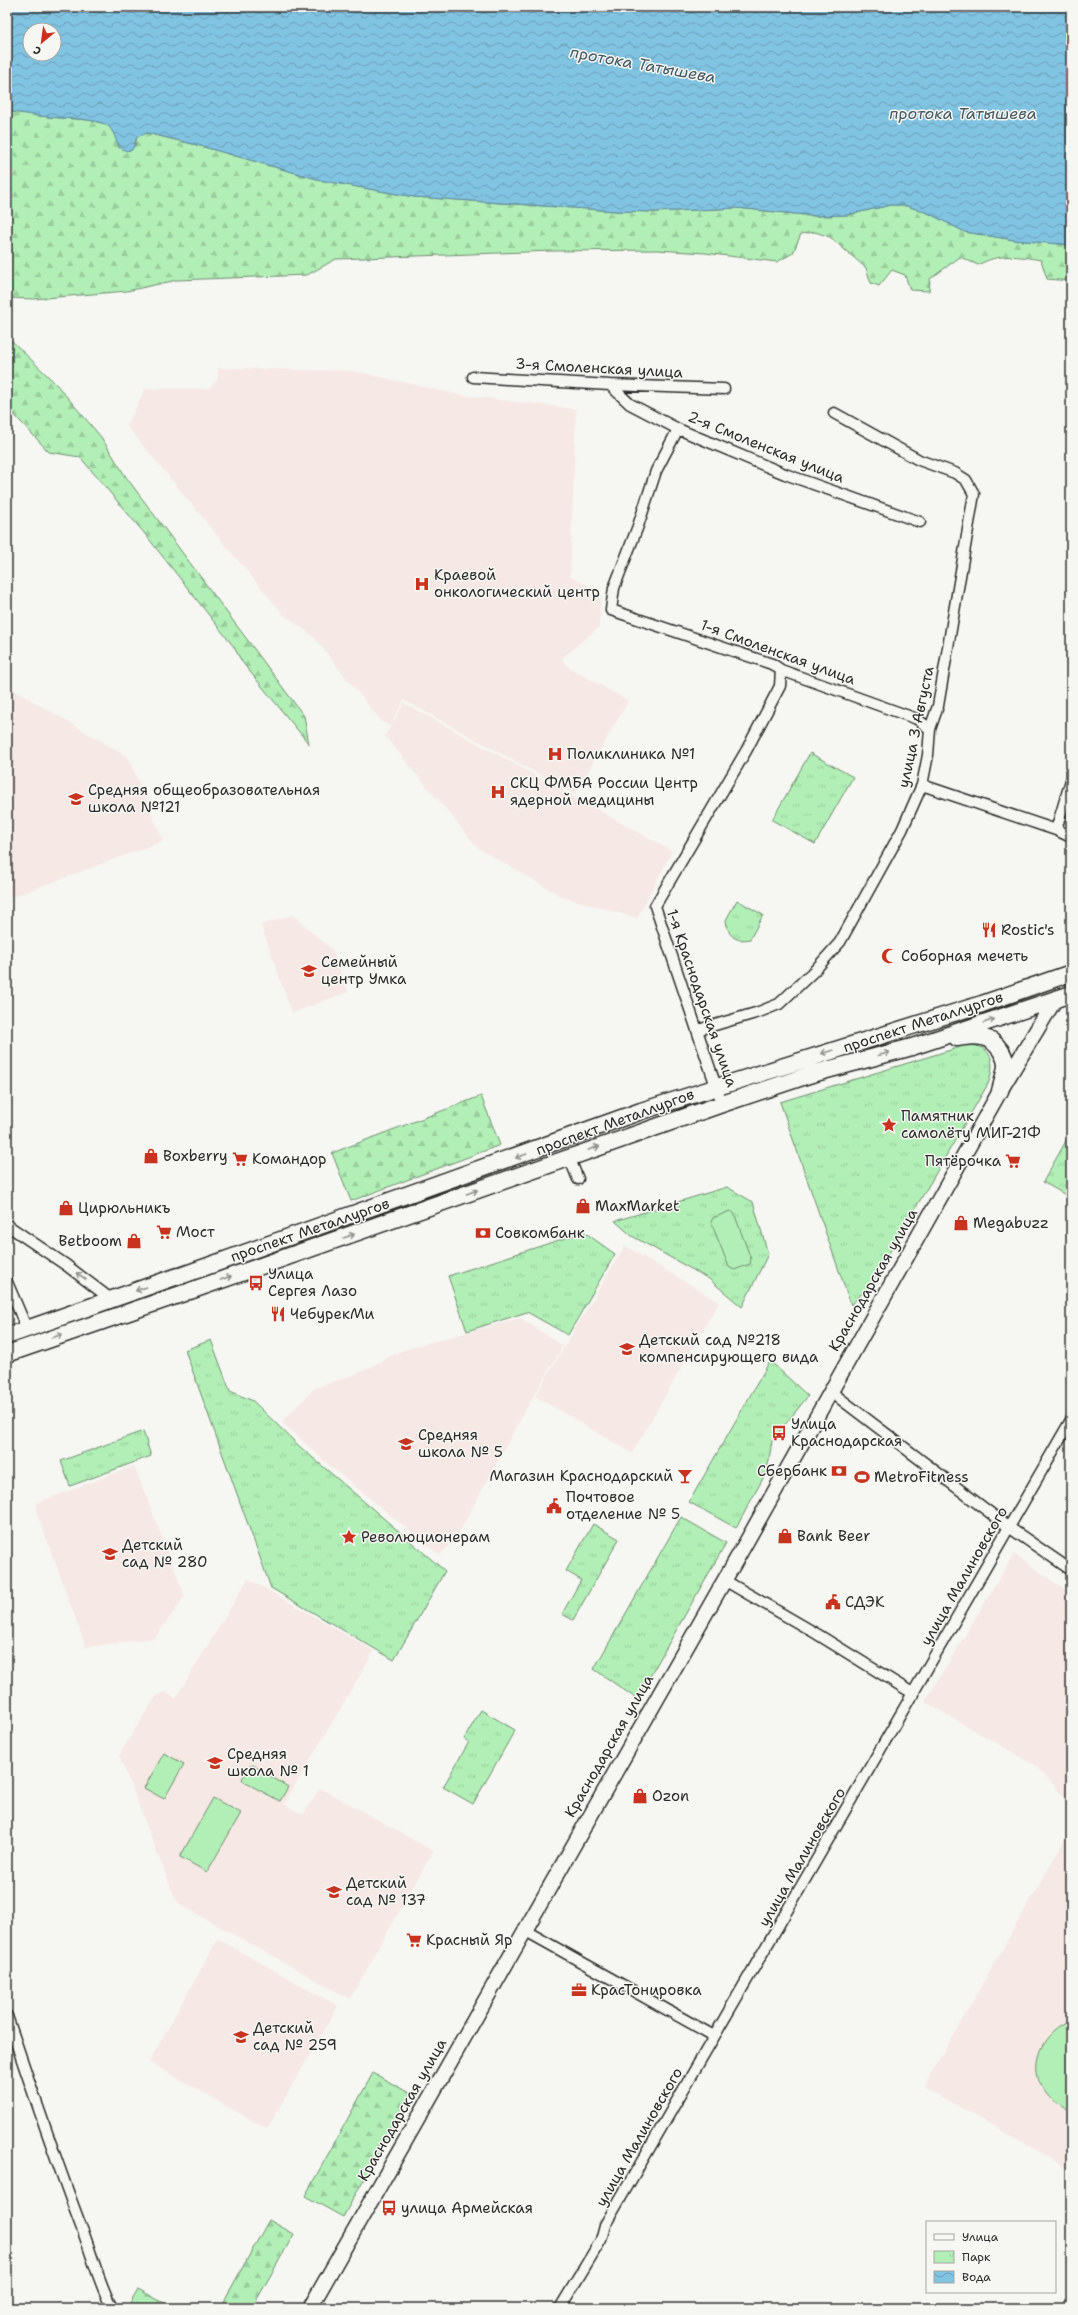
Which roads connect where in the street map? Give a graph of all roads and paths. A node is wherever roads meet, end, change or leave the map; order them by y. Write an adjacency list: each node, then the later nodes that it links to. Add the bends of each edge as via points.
1 (473, 377): 2 (street, 3-я Смоленская улица)
2 (610, 385): 3 (street, 3-я Смоленская улица); 5 (street, 2-я Смоленская улица, via 630,404)
3 (724, 389)
4 (834, 412): 8 (street, улица 3 Августа, via 919,460 956,473 966,480 974,494 938,706)
5 (678, 429): 6 (street, 2-я Смоленская улица, via 785,474); 7 (street, 1-я Смоленская улица, via 656,471 614,588 611,610 717,644 772,664)
6 (920, 522)
7 (781, 670): 8 (street, 1-я Смоленская улица, via 917,719); 16 (street, 1-я Краснодарская улица, via 780,686 746,751 655,906)
8 (930, 729): 10 (street, улица 3 Августа)
9 (1071, 780): 11 (street)
10 (922, 786): 11 (street); 16 (street, улица 3 Августа, via 862,905 840,942 820,965 779,1004)
11 (1056, 830): 12 (street)
12 (1071, 837)
13 (1071, 973): 14 (main road, проспект Металлургов)
14 (1051, 979): 15 (main road); 18 (main road, проспект Металлургов, one-way to 18, via 982,1004)
15 (1063, 996): 17 (main road, проспект Металлургов, one-way to 15); 19 (main road, Краснодарская улица)
16 (698, 1030): 18 (street, 1-я Краснодарская улица)
17 (912, 1047): 19 (main road, via 974,1035 988,1038 997,1045 1004,1056 1006,1065); 20 (main road, проспект Металлургов, one-way to 17, via 812,1074)
18 (716, 1086): 20 (street, 1-я Краснодарская улица); 25 (main road, проспект Металлургов, one-way to 25)
19 (1000, 1090): 30 (main road, Краснодарская улица)
20 (722, 1104): 21 (main road, проспект Металлургов, one-way to 20)
21 (570, 1157): 22 (street); 28 (main road, проспект Металлургов, one-way to 21, via 382,1225)
22 (578, 1179)
23 (7, 1225): 25 (street, one-way to 23)
24 (7, 1282): 26 (street)
25 (112, 1300): 26 (main road, проспект Металлургов)
26 (27, 1329): 27 (main road, проспект Металлургов); 28 (main road)
27 (7, 1336)
28 (35, 1344): 29 (main road, проспект Металлургов)
29 (7, 1354)
30 (830, 1391): 32 (street); 34 (main road, Краснодарская улица)
31 (1071, 1420): 32 (street, улица Малиновского)
32 (1010, 1528): 33 (street); 35 (street, улица Малиновского)
33 (1071, 1570)
34 (724, 1580): 35 (street); 36 (main road, Краснодарская улица)
35 (914, 1694): 38 (street, улица Малиновского)
36 (524, 1930): 38 (street); 40 (main road, Краснодарская улица)
37 (7, 2016): 39 (street, via 65,2186 104,2294)
38 (714, 2036): 41 (street, улица Малиновского, via 605,2225 601,2240)
39 (112, 2308)
40 (310, 2308)
41 (560, 2308)

